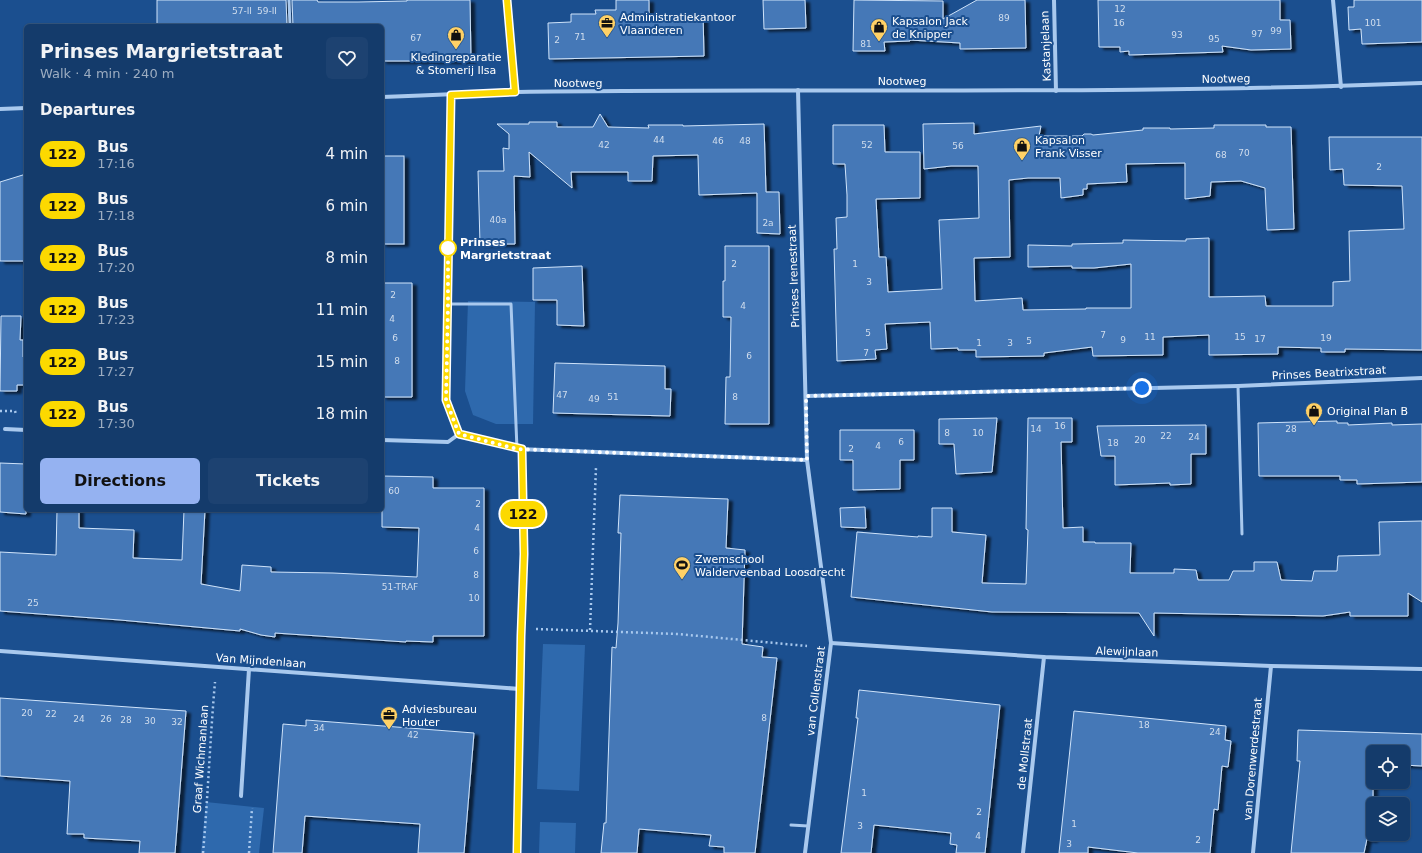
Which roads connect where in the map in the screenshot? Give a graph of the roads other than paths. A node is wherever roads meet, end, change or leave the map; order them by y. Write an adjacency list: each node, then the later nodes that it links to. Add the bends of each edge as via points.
1 (289, 0): 5 (lane)
2 (507, 0): 10 (street)
3 (1054, 0): 9 (street, Kastanjelaan)
4 (1333, 0): 7 (street)
5 (290, 24)
6 (1422, 84): 7 (street, Nootweg)
7 (1341, 87): 9 (street, Nootweg)
8 (798, 90): 9 (street, Nootweg); 10 (street, Nootweg); 18 (street, Prinses Irenestraat)
9 (1056, 91)
10 (515, 92): 11 (street, Nootweg)
11 (451, 95): 12 (street, Nootweg); 15 (street)
12 (384, 97)
13 (24, 108): 14 (street)
14 (0, 109)
15 (448, 304): 21 (street, via 446,400); 23 (lane, via 511,304)
16 (1422, 378): 17 (street, Prinses Beatrixstraat)
17 (1238, 386): 18 (street, Prinses Beatrixstraat); 26 (lane)
18 (806, 396): 25 (street, Prinses Irenestraat)
19 (5, 429): 20 (street)
20 (24, 430)
21 (459, 434): 22 (street, via 448,442); 23 (street)
22 (384, 440)
23 (517, 449): 24 (street)
24 (522, 449): 25 (street); 33 (street, via 524,554)
25 (807, 460): 27 (street, van Collenstraat)
26 (1242, 534)
27 (831, 643): 29 (street, Alewijnlaan); 36 (street, van Collenstraat)
28 (0, 651): 31 (street, Van Mijndenlaan)
29 (1044, 657): 30 (street, Alewijnlaan); 39 (street, de Mollstraat)
30 (1271, 666): 32 (street, Alewijnlaan); 40 (street, van Dorenwerdestraat)
31 (249, 669): 33 (street, Van Mijndenlaan); 34 (street)
32 (1422, 669)
33 (520, 689): 37 (street)
34 (241, 796)
35 (792, 825): 36 (lane)
36 (808, 826): 38 (street, van Collenstraat)
37 (517, 853)
38 (805, 853)
39 (1023, 853)
40 (1253, 853)

